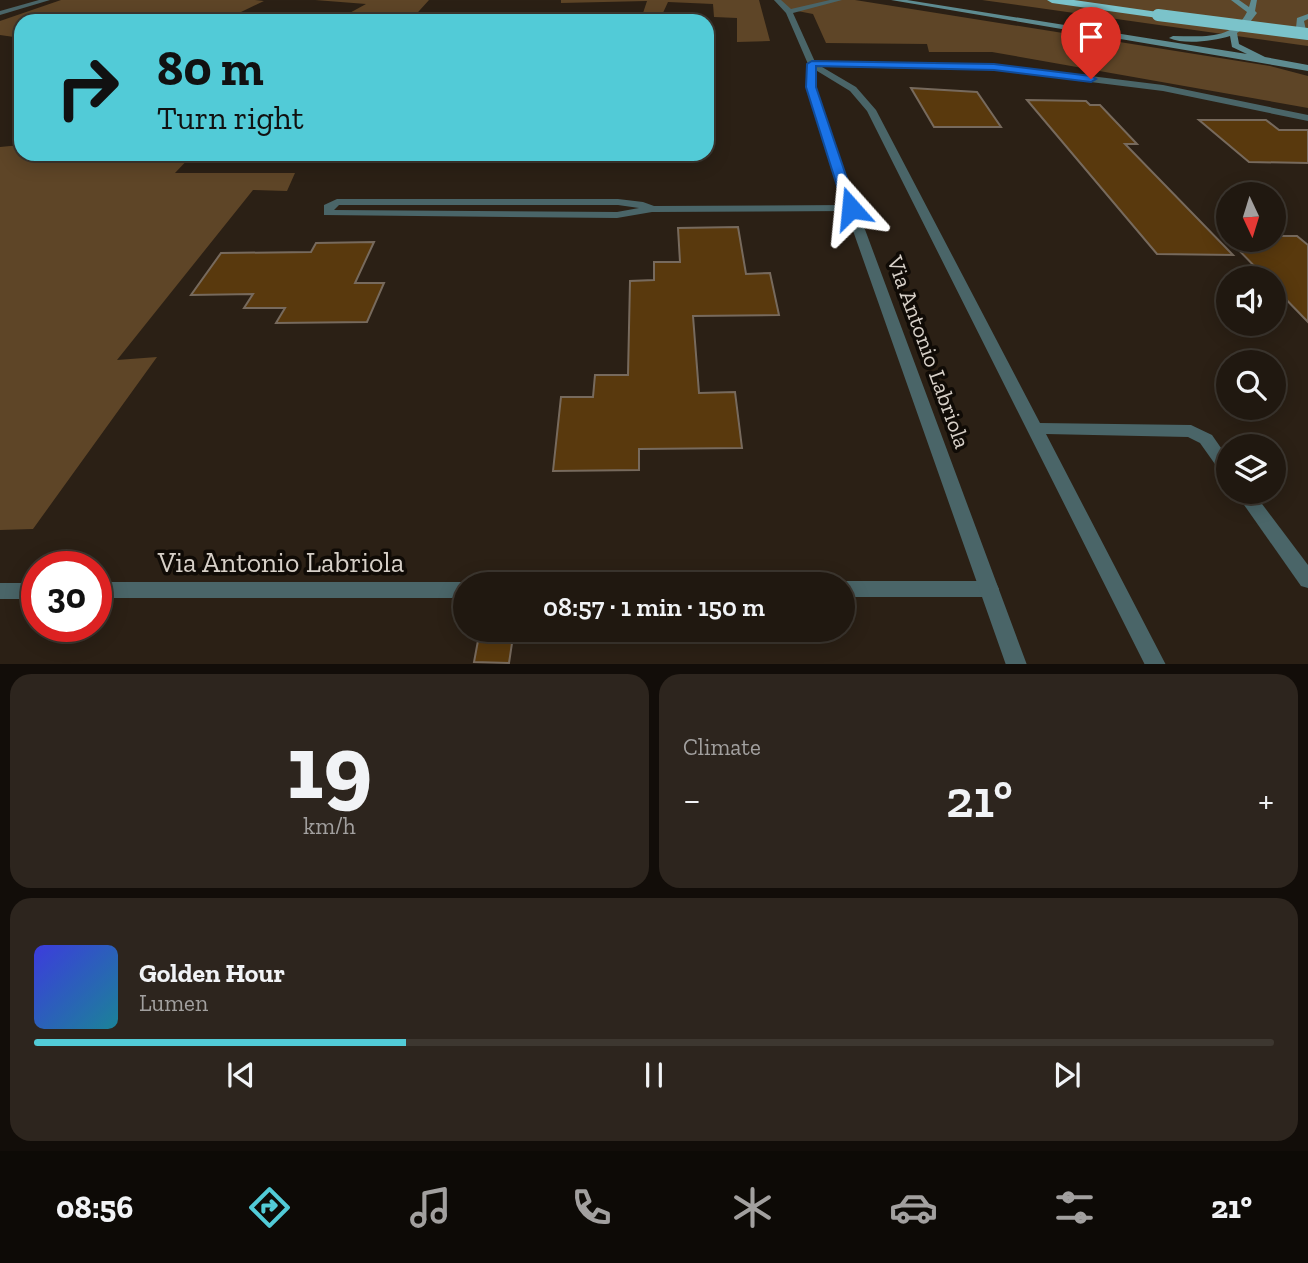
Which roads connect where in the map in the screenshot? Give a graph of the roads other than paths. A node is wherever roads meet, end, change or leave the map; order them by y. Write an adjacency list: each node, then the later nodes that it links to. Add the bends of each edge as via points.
1 (47, 0): 11 (street)
2 (777, 0): 10 (street, Via Antonio Labriola)
3 (839, 0): 10 (street)
4 (894, 0): 16 (main road)
5 (1052, 0): 9 (highway)
6 (1107, 0): 9 (highway)
7 (1234, 0): 12 (main road)
8 (1254, 0): 12 (main road)
9 (1159, 11): 14 (highway); 17 (highway, bridge)
10 (789, 12): 19 (street, Via Antonio Labriola)
11 (0, 13)
12 (1253, 13): 15 (main road)
13 (1308, 16): 17 (main road, via 1300,20 1300,29)
14 (1308, 26)
15 (1234, 34): 16 (main road); 18 (main road, via 1235,45)
16 (1129, 36): 18 (main road)
17 (1308, 36)
18 (1263, 59): 20 (main road)
19 (812, 64): 21 (street, via 994,67 1163,88); 22 (street, Via Antonio Labriola, via 811,87); 24 (street, via 853,89 871,110)
20 (1308, 68)
21 (1308, 118)
22 (851, 208): 23 (street); 29 (street, Via Antonio Labriola)
23 (652, 209): 23 (street, via 618,202 337,202 327,211 617,215)
24 (1034, 428): 25 (street, via 1191,431 1206,439); 35 (street)
25 (1216, 453)
26 (1253, 504): 27 (street)
27 (1308, 580)
28 (855, 589): 29 (street)
29 (989, 589): 34 (street, Via Antonio Labriola)
30 (21, 590): 33 (street)
31 (112, 590): 32 (street, Via Antonio Labriola)
32 (453, 590)
33 (0, 591)
34 (1017, 664)
35 (1156, 664)

